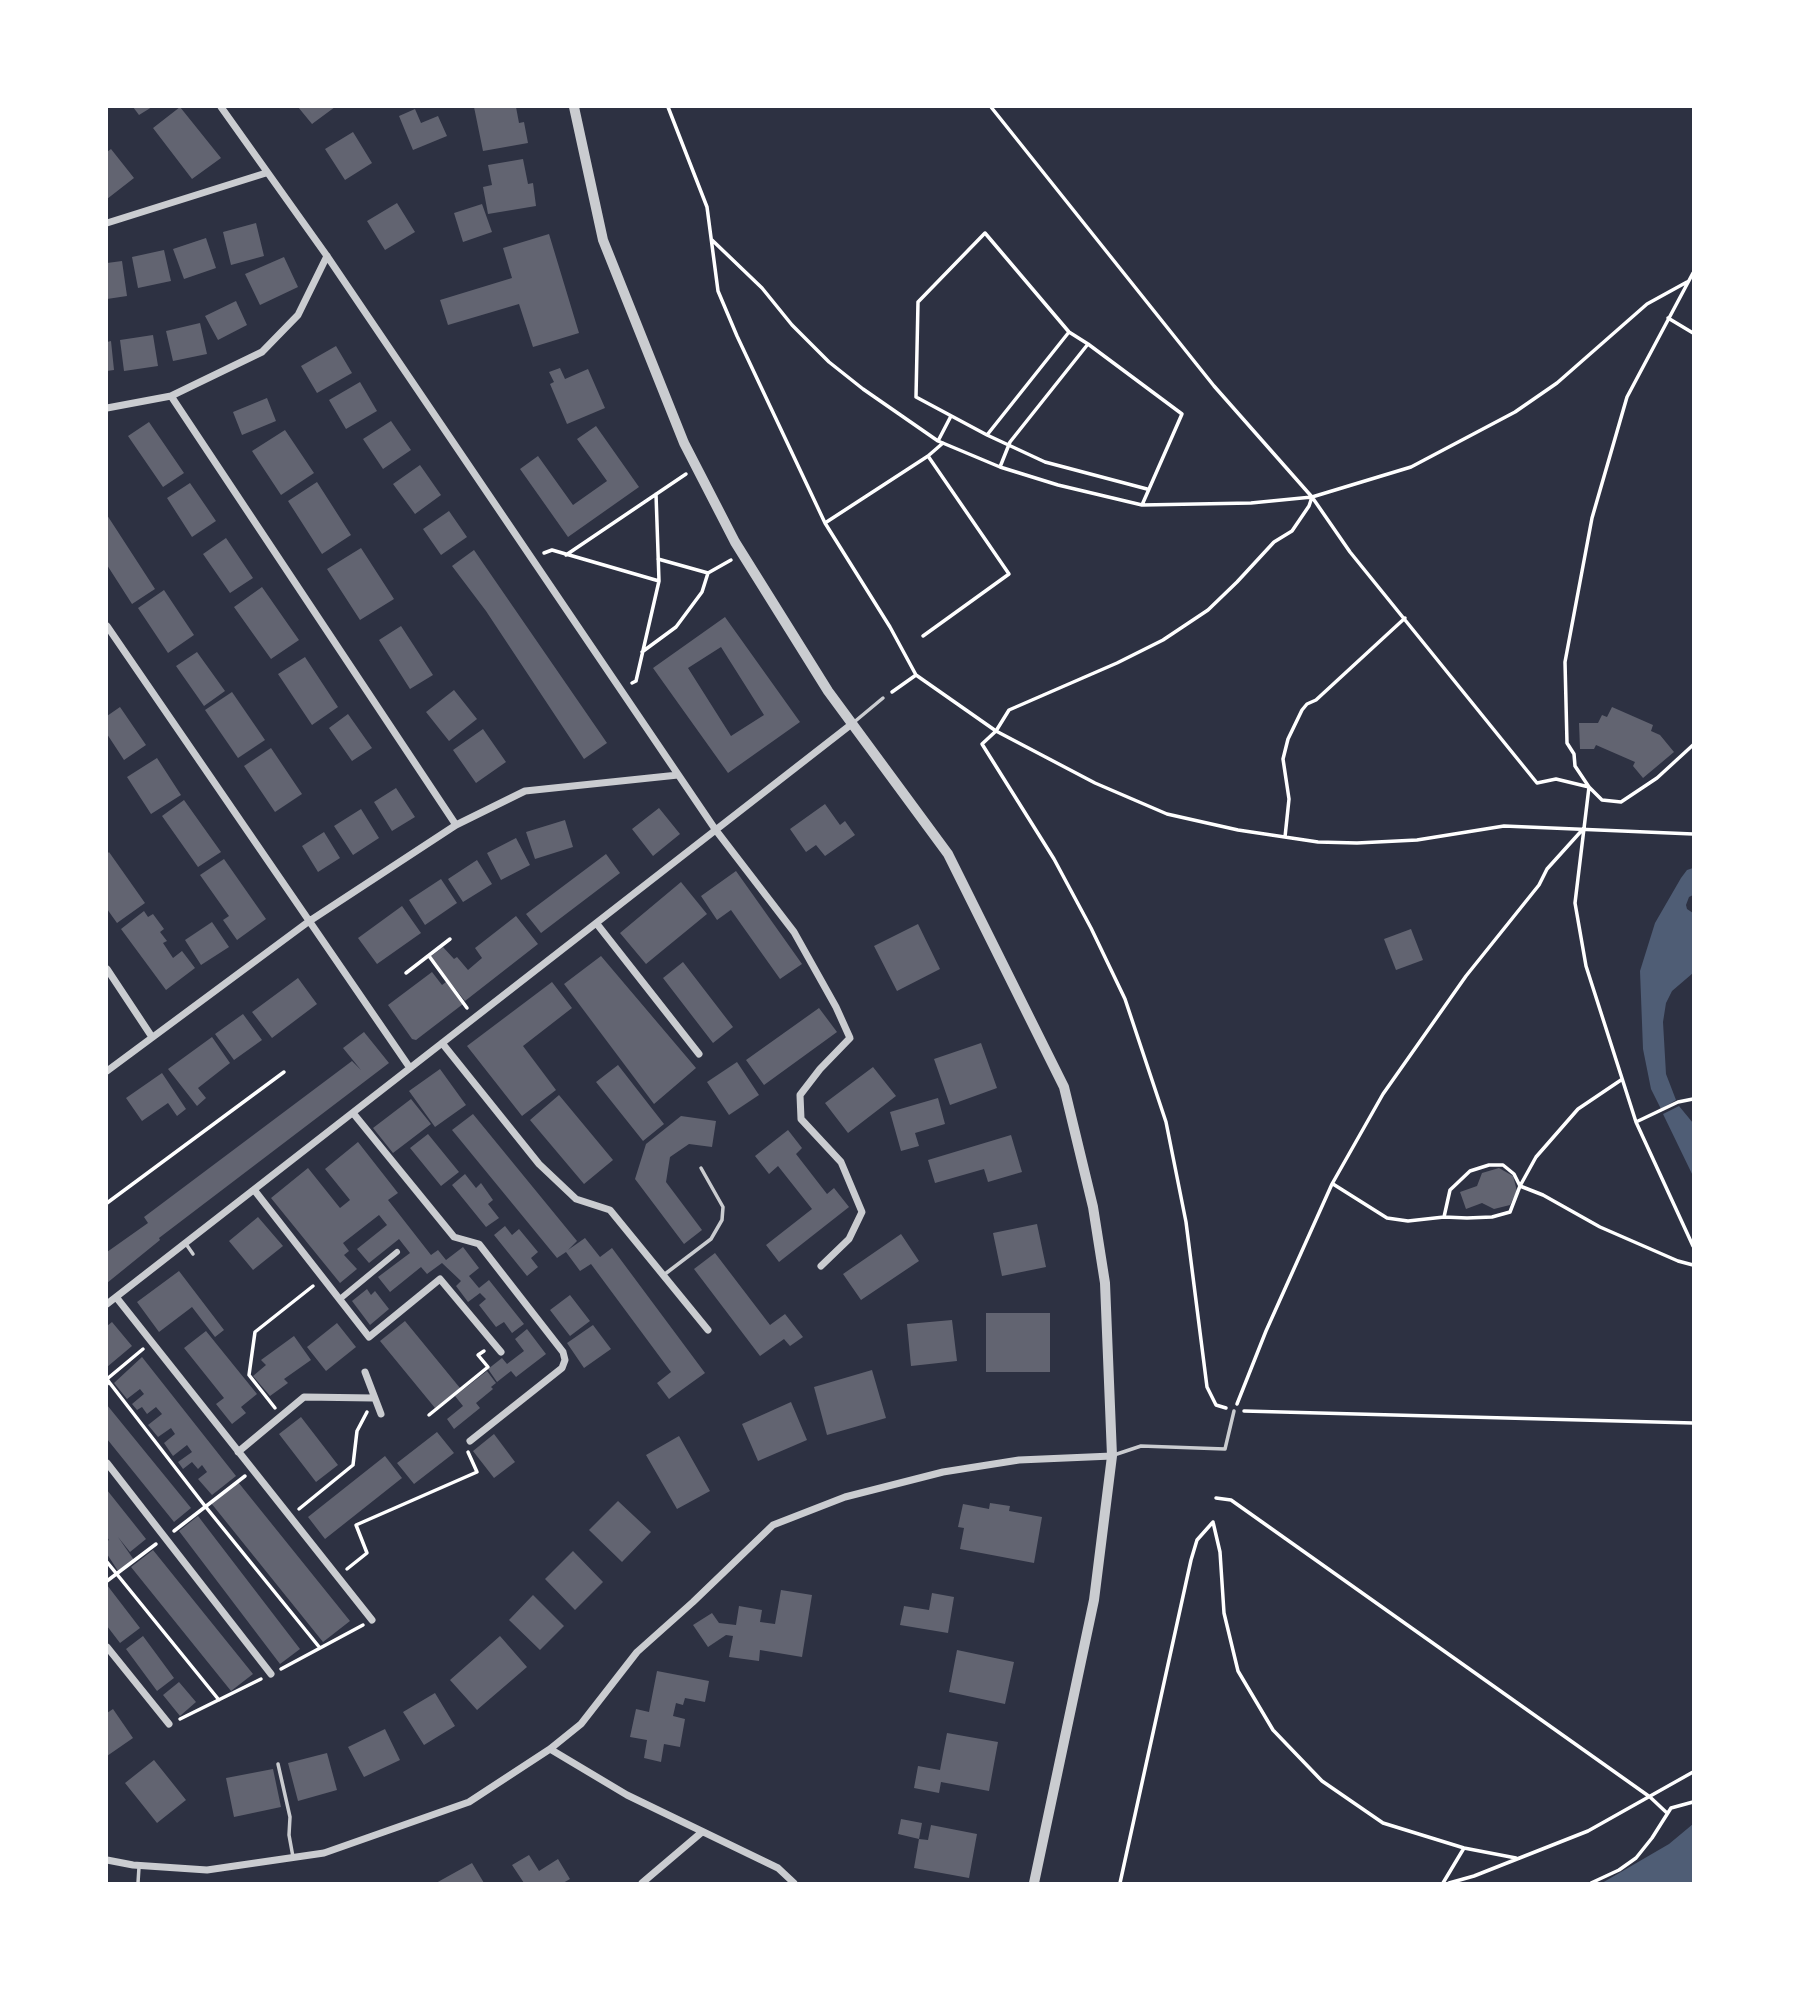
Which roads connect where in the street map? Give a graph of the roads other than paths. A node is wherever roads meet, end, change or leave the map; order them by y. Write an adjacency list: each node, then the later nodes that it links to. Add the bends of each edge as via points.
1 (221, 107): 3 (street)
2 (574, 107): 10 (street, via 603,240 684,443 742,554)
3 (266, 173): 4 (street); 5 (street)
4 (107, 223)
5 (327, 256): 6 (street, via 298,315 262,352); 11 (street)
6 (172, 396): 7 (street); 12 (street)
7 (107, 408)
8 (107, 626): 14 (street)
9 (883, 698): 10 (lane)
10 (853, 723): 13 (street); 41 (street, via 948,854 1064,1087 1093,1207 1105,1283)
11 (678, 775): 12 (street, via 525,790); 13 (street)
12 (456, 825): 14 (street)
13 (715, 829): 15 (street); 28 (street, via 794,932 850,1038 800,1095 801,1119 841,1162 862,1212 849,1239)
14 (308, 922): 17 (street); 20 (street)
15 (597, 924): 18 (street); 19 (street)
16 (107, 970): 17 (street)
17 (152, 1037): 21 (street)
18 (442, 1043): 20 (street); 29 (street, via 539,1164 576,1199 610,1210)
19 (699, 1054)
20 (410, 1068): 22 (street)
21 (107, 1070)
22 (353, 1113): 24 (street); 39 (street, via 454,1237 479,1244 563,1352 562,1368)
23 (701, 1168): 29 (lane, via 723,1207 722,1220 711,1239)
24 (255, 1191): 25 (street); 31 (street)
25 (186, 1244): 27 (lane); 30 (street)
26 (397, 1252): 31 (street)
27 (193, 1254)
28 (821, 1266)
29 (663, 1275): 33 (street)
30 (116, 1297): 32 (street); 40 (street)
31 (340, 1299): 34 (street, via 369,1337 440,1279)
32 (107, 1304)
33 (708, 1330)
34 (501, 1352)
35 (365, 1372): 36 (street)
36 (373, 1398): 38 (street); 40 (street, via 304,1397)
37 (1234, 1411): 41 (lane, via 1225,1449 1141,1446)
38 (381, 1414)
39 (470, 1441)
40 (238, 1452): 43 (street)
41 (1112, 1456): 47 (street, via 1019,1460 943,1472 845,1497 774,1525 637,1652 581,1724); 56 (street, via 1094,1600)
42 (107, 1464): 45 (street)
43 (372, 1620)
44 (107, 1647): 46 (street)
45 (271, 1674)
46 (169, 1724)
47 (550, 1749): 49 (street); 50 (street, via 469,1802 324,1853)
48 (278, 1764): 50 (lane)
49 (702, 1832): 54 (street); 55 (street, via 778,1868)
50 (293, 1857): 52 (street, via 206,1870)
51 (107, 1860): 52 (street)
52 (139, 1865): 53 (lane)
53 (138, 1883)
54 (642, 1883)
55 (794, 1883)
56 (1034, 1883)

